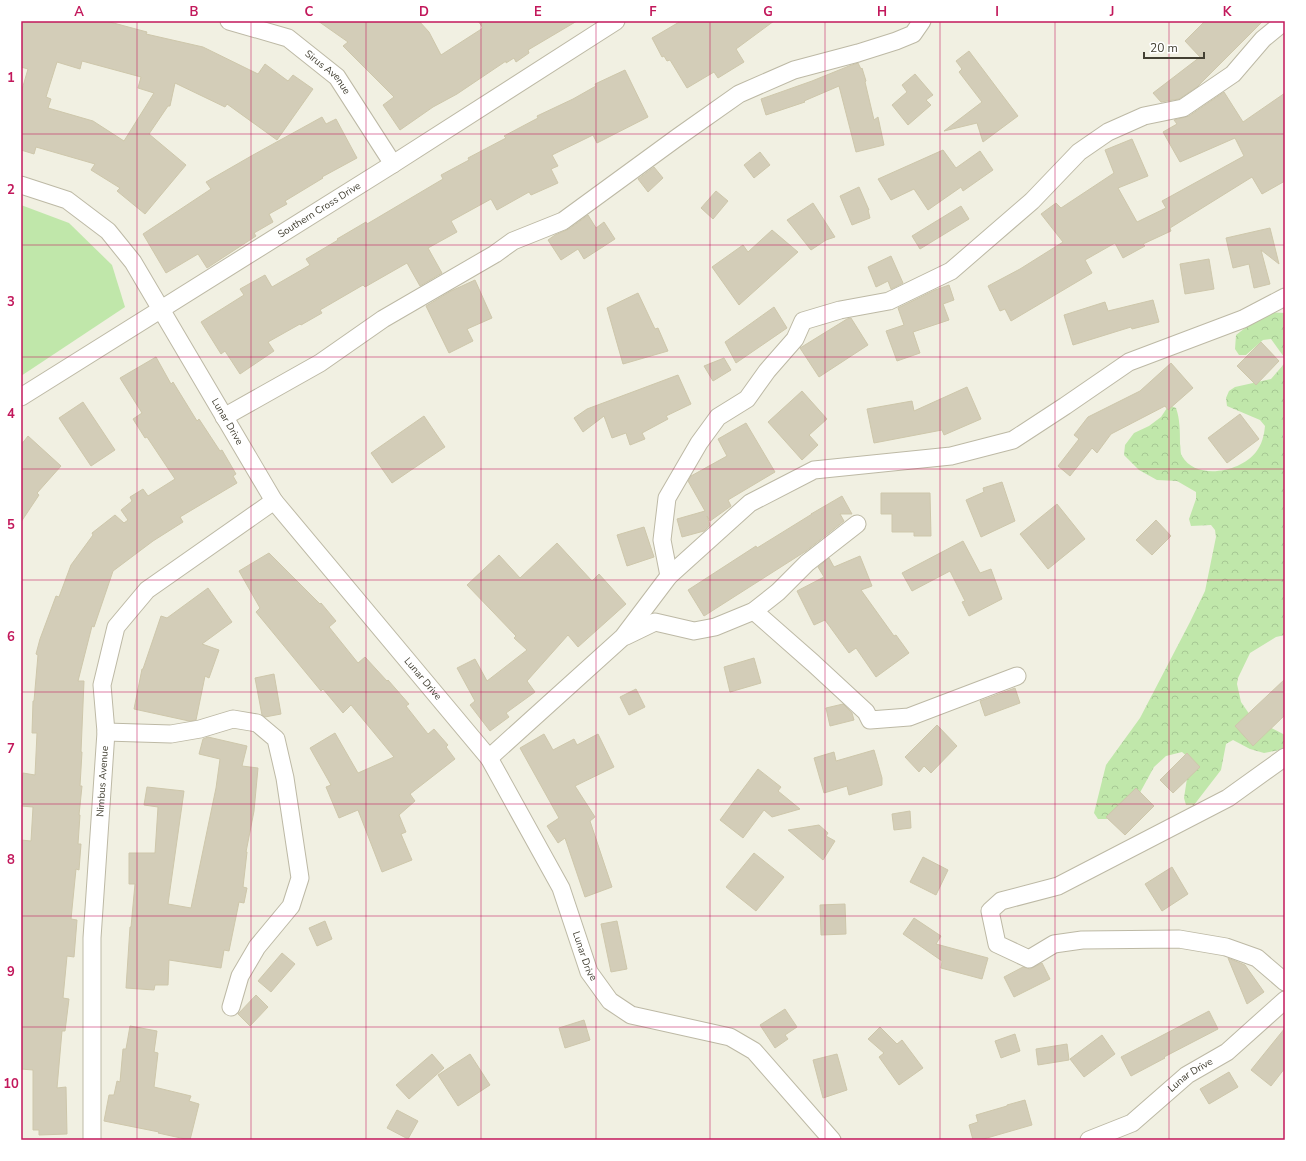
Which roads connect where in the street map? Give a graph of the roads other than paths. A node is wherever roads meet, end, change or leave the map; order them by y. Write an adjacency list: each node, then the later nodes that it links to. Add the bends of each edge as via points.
1 (228, 21): 5 (street, Sirus Avenue, via 288,38 337,77)
2 (922, 21): 10 (street, via 913,34 896,41 794,70 739,94 563,221 513,241 383,319 320,363)
3 (1284, 21): 13 (street, via 1233,74 1183,108 1144,116 1108,132 1079,152 1032,201 951,271 889,301 840,310 803,321 794,339 747,399 718,417 699,443 667,498 662,540)
4 (604, 24): 5 (street, Southern Cross Drive)
5 (393, 164): 8 (street, Southern Cross Drive)
6 (21, 185): 8 (street, Lunar Drive, via 67,200 108,231 133,262)
7 (1285, 297): 13 (street, via 1243,319 1129,362 1013,440 950,456 814,470 750,503)
8 (160, 310): 9 (street, Southern Cross Drive); 10 (street, Lunar Drive)
9 (21, 397)
10 (224, 417): 11 (street, Lunar Drive)
11 (274, 501): 17 (street, Nimbus Avenue, via 147,590 116,627 102,685); 19 (street, Lunar Drive)
12 (857, 524): 14 (street, via 807,563 778,592)
13 (669, 576): 15 (street)
14 (754, 611): 15 (street, via 715,627 694,631 655,622); 16 (street, via 866,712 870,720 909,718)
15 (623, 637): 19 (street)
16 (1017, 676)
17 (106, 732): 22 (street, via 171,734 233,719 258,723 276,739 285,778 300,878 291,906 257,947 240,976); 23 (street, Nimbus Avenue, via 92,938)
18 (1285, 757): 20 (street, via 1228,798 1058,886 1000,901 990,911 997,944 1029,959 1054,944 1082,940 1179,940 1226,947 1257,958)
19 (489, 758): 24 (street, Lunar Drive, via 561,888 589,972 610,1001 631,1015 730,1037 754,1051)
20 (1285, 982)
21 (1285, 1000): 25 (street, Lunar Drive, via 1227,1052 1187,1075 1132,1123)
22 (230, 1007)
23 (92, 1140)
24 (832, 1140)
25 (1089, 1140)

